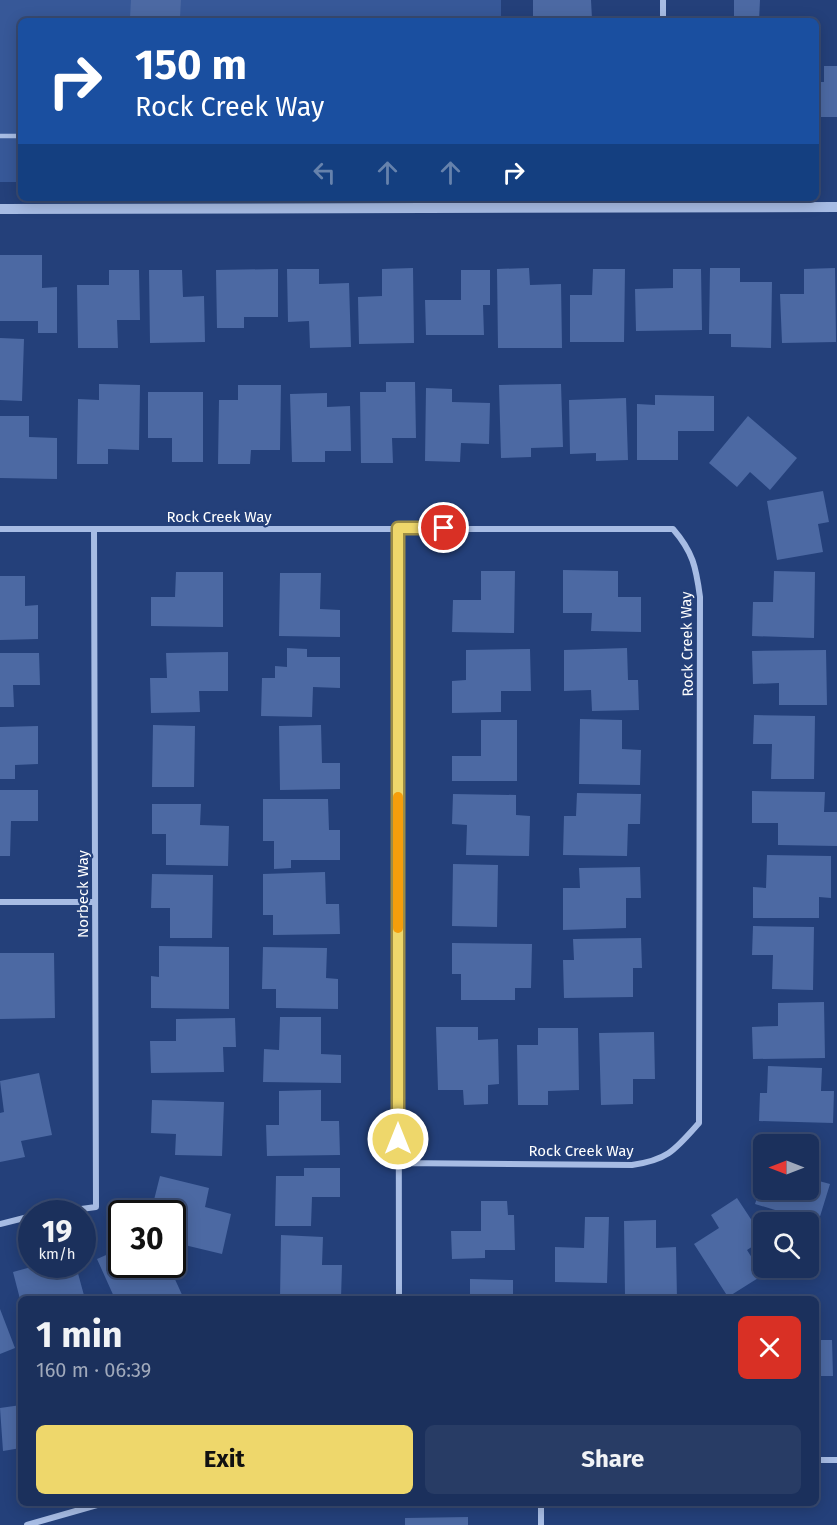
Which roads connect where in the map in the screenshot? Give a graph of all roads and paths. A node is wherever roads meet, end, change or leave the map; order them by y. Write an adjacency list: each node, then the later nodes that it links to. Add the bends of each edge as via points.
1 (663, 0): 2 (street)
2 (663, 18)
3 (0, 136): 4 (lane)
4 (18, 136)
5 (664, 202): 6 (street); 7 (street)
6 (474, 203): 8 (street)
7 (837, 207)
8 (0, 209)
9 (398, 528): 11 (street, Rock Creek Way); 14 (street); 14 (street, Rock Creek Way, via 673,529 689,547 699,597 699,1123 680,1145 658,1161)
10 (0, 529): 11 (street, Rock Creek Way)
11 (94, 529): 13 (street, Norbeck Way)
12 (0, 902): 13 (street)
13 (95, 902): 15 (street, Norbeck Way)
14 (398, 1163): 18 (street)
15 (96, 1200)
16 (18, 1220): 17 (street)
17 (0, 1224)
18 (399, 1296)
19 (819, 1460): 20 (street)
20 (837, 1460)
21 (94, 1506): 23 (street)
22 (541, 1506): 24 (street)
23 (27, 1525)
24 (541, 1525)

